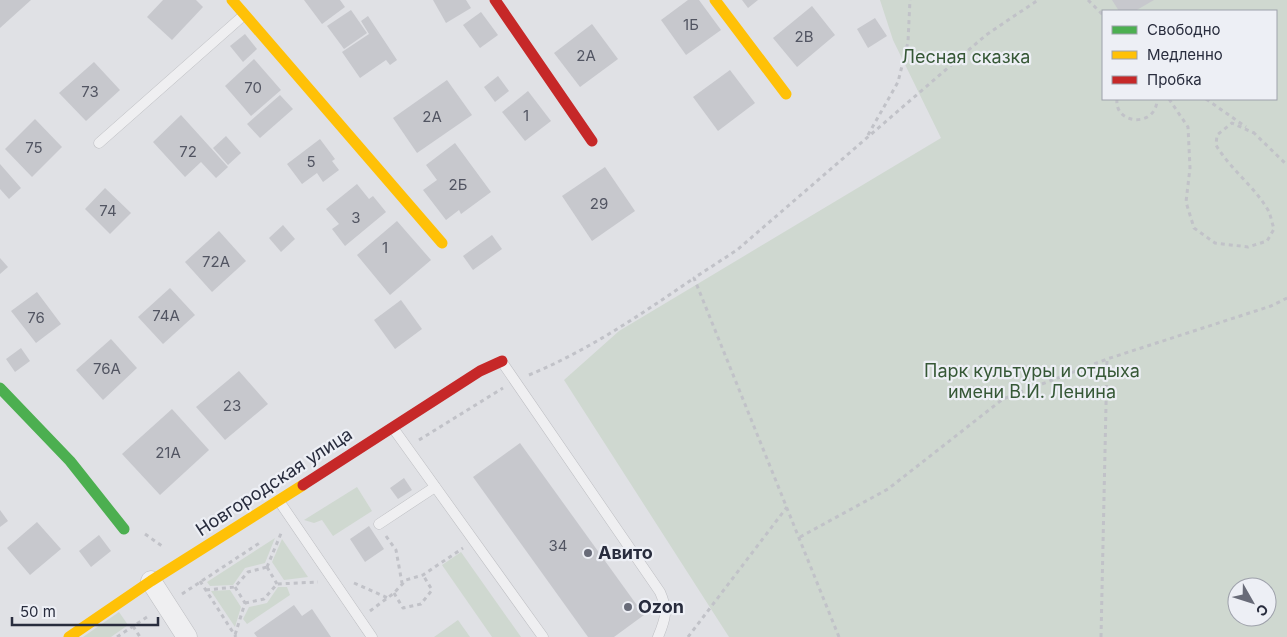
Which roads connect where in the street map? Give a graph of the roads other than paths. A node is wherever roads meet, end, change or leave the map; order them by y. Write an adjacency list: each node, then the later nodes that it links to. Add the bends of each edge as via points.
1 (232, 0): 4 (street)
2 (495, 0): 6 (street)
3 (715, 0): 5 (street)
4 (245, 14): 7 (lane); 8 (street)
5 (786, 94)
6 (592, 141)
7 (99, 143)
8 (442, 243)
9 (502, 361): 11 (street, Новгородская улица, via 480,371); 21 (lane, via 660,592 666,606)
10 (2, 394): 15 (street, via 18,405 70,461)
11 (392, 427): 12 (lane); 13 (street, Новгородская улица)
12 (435, 487): 14 (lane); 20 (lane)
13 (279, 501): 16 (street, Новгородская улица); 19 (lane)
14 (379, 524)
15 (124, 529)
16 (151, 581): 17 (street, Новгородская улица); 18 (street)
17 (69, 637)
18 (187, 637)
19 (372, 637)
20 (543, 637)
21 (658, 637)

